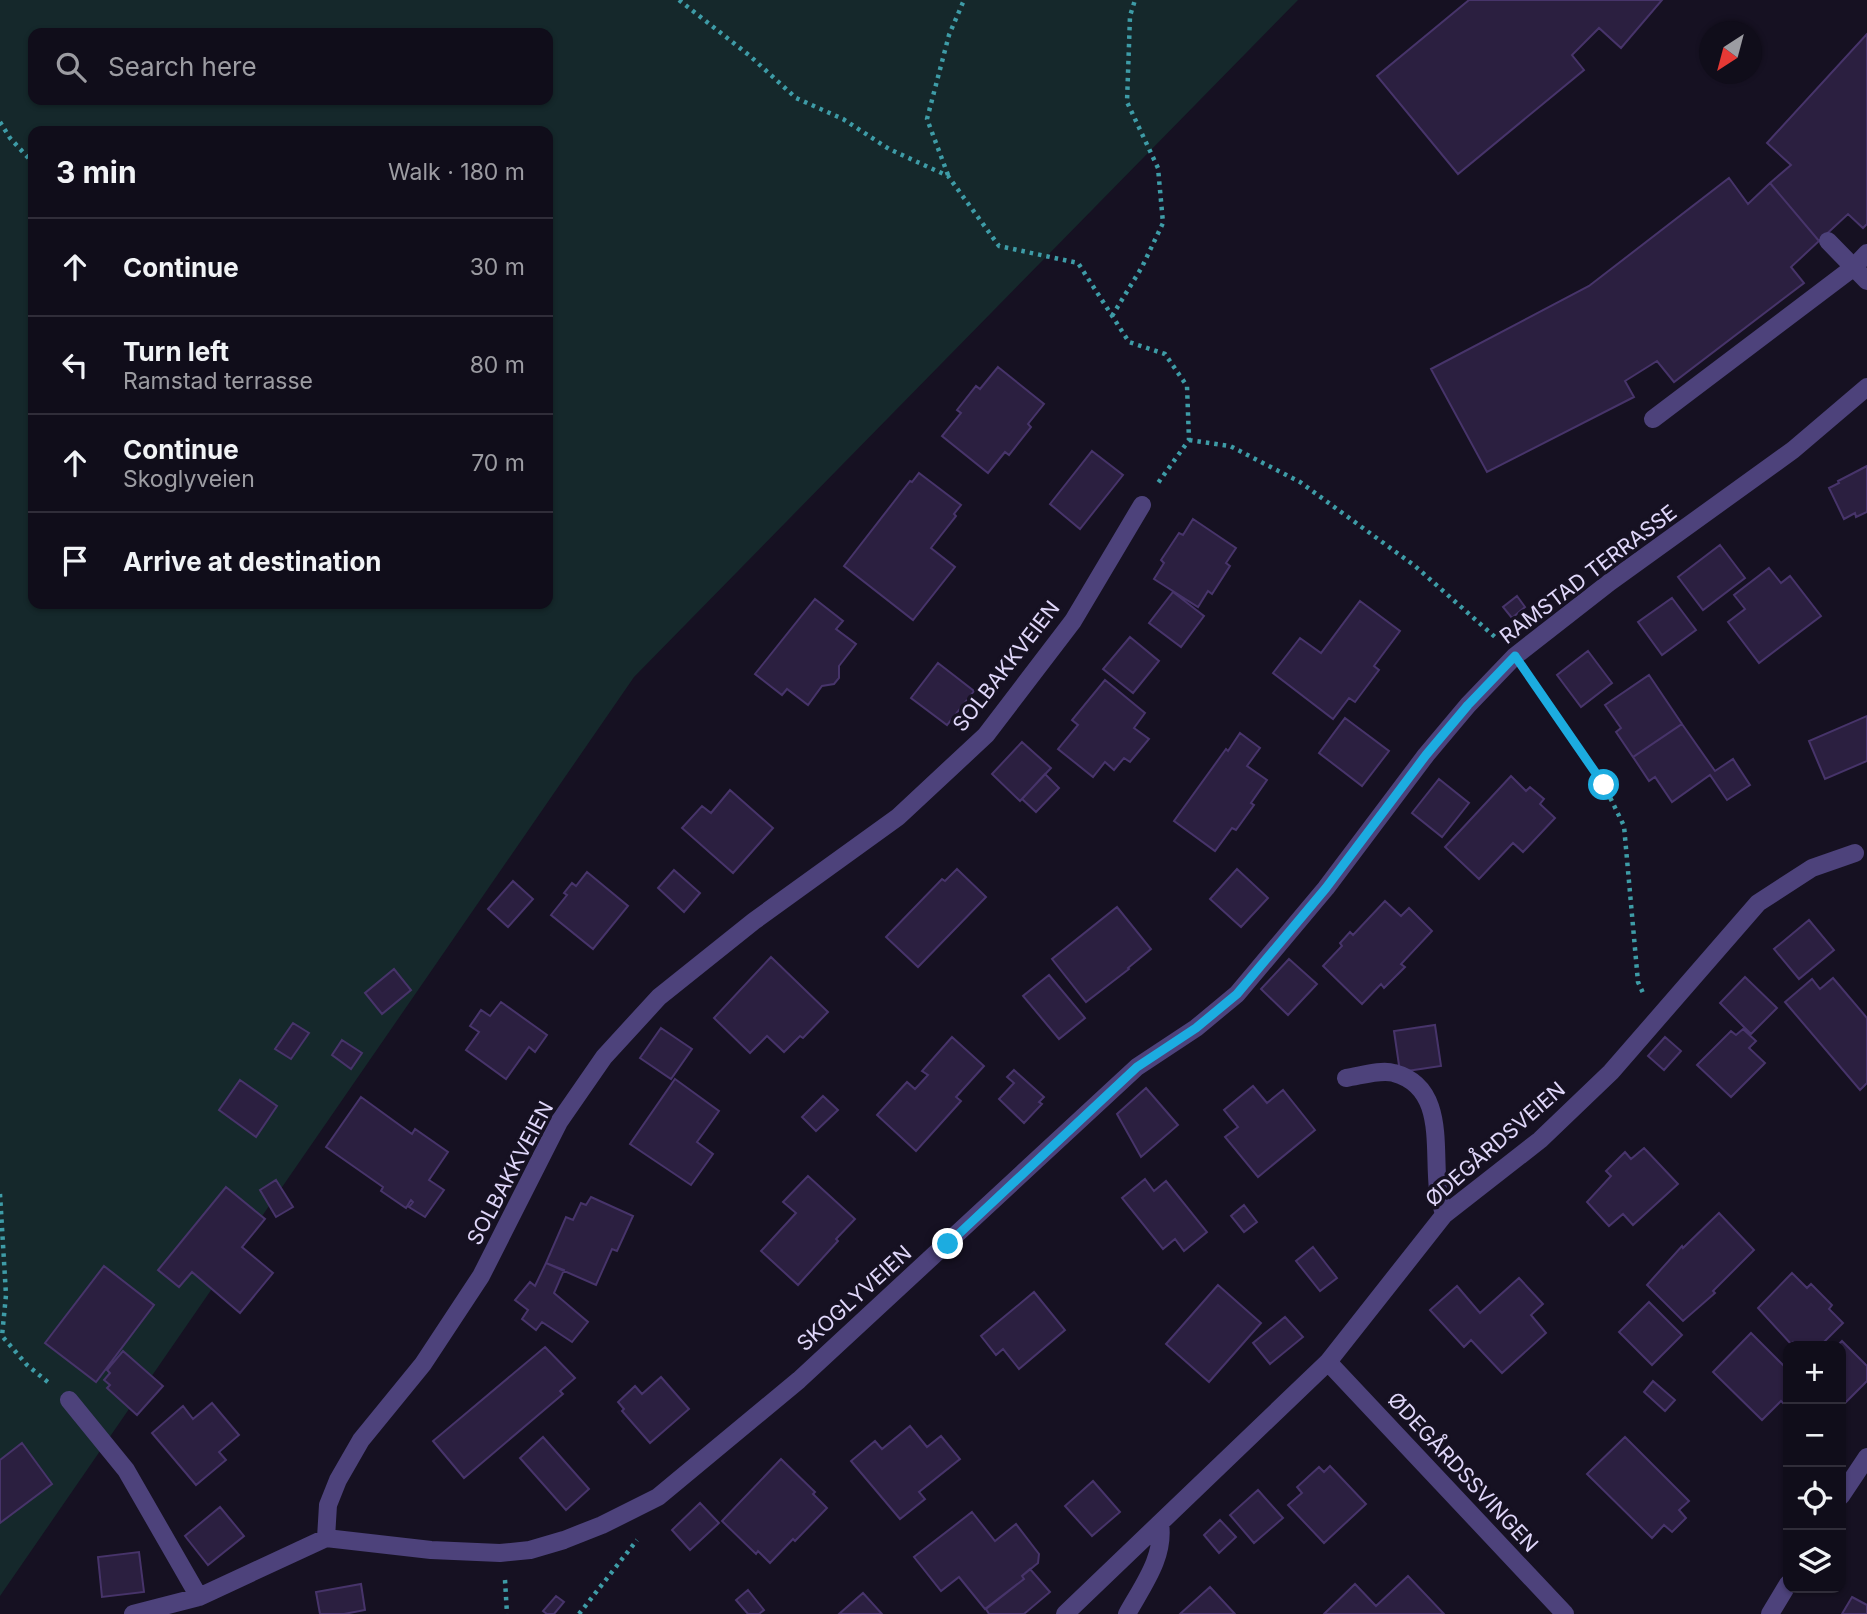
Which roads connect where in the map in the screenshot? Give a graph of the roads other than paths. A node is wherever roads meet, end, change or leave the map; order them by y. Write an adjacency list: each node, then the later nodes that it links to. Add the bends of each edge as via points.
1 (1828, 241): 3 (street)
2 (1867, 253): 3 (street)
3 (1854, 267): 4 (street); 6 (street)
4 (1867, 281)
5 (1867, 387): 9 (street, RAMSTAD TERRASSE, via 1793,450 1515,656 1426,755 1326,888)
6 (1653, 419)
7 (1142, 505): 17 (street, SOLBAKKVEIEN, via 1073,621 986,735 898,817 754,921 659,997 604,1058 559,1122 481,1276 423,1363 361,1440 328,1505)
8 (1855, 853): 11 (street, ØDEGÅRDSVEIEN, via 1812,868 1758,903 1611,1072 1540,1140)
9 (1237, 994): 17 (street, SKOGLYVEIEN, via 1137,1067 799,1380 659,1497 603,1525 530,1550 445,1550)
10 (1346, 1078): 11 (street, via 1392,1072 1413,1081 1428,1098)
11 (1444, 1215): 12 (street, ØDEGÅRDSVEIEN)
12 (1328, 1362): 16 (street, ØDEGÅRDSVEIEN); 23 (street, ØDEGÅRDSSVINGEN)
13 (69, 1400): 19 (street, via 126,1470)
14 (1867, 1457): 15 (street)
15 (1846, 1488)
16 (1160, 1523): 21 (street, ØDEGÅRDSVEIEN); 22 (street, via 1156,1561)
17 (326, 1538): 19 (street)
18 (1783, 1592): 24 (street)
19 (199, 1597): 20 (street)
20 (133, 1614)
21 (1065, 1614)
22 (1127, 1614)
23 (1564, 1614)
24 (1770, 1614)

